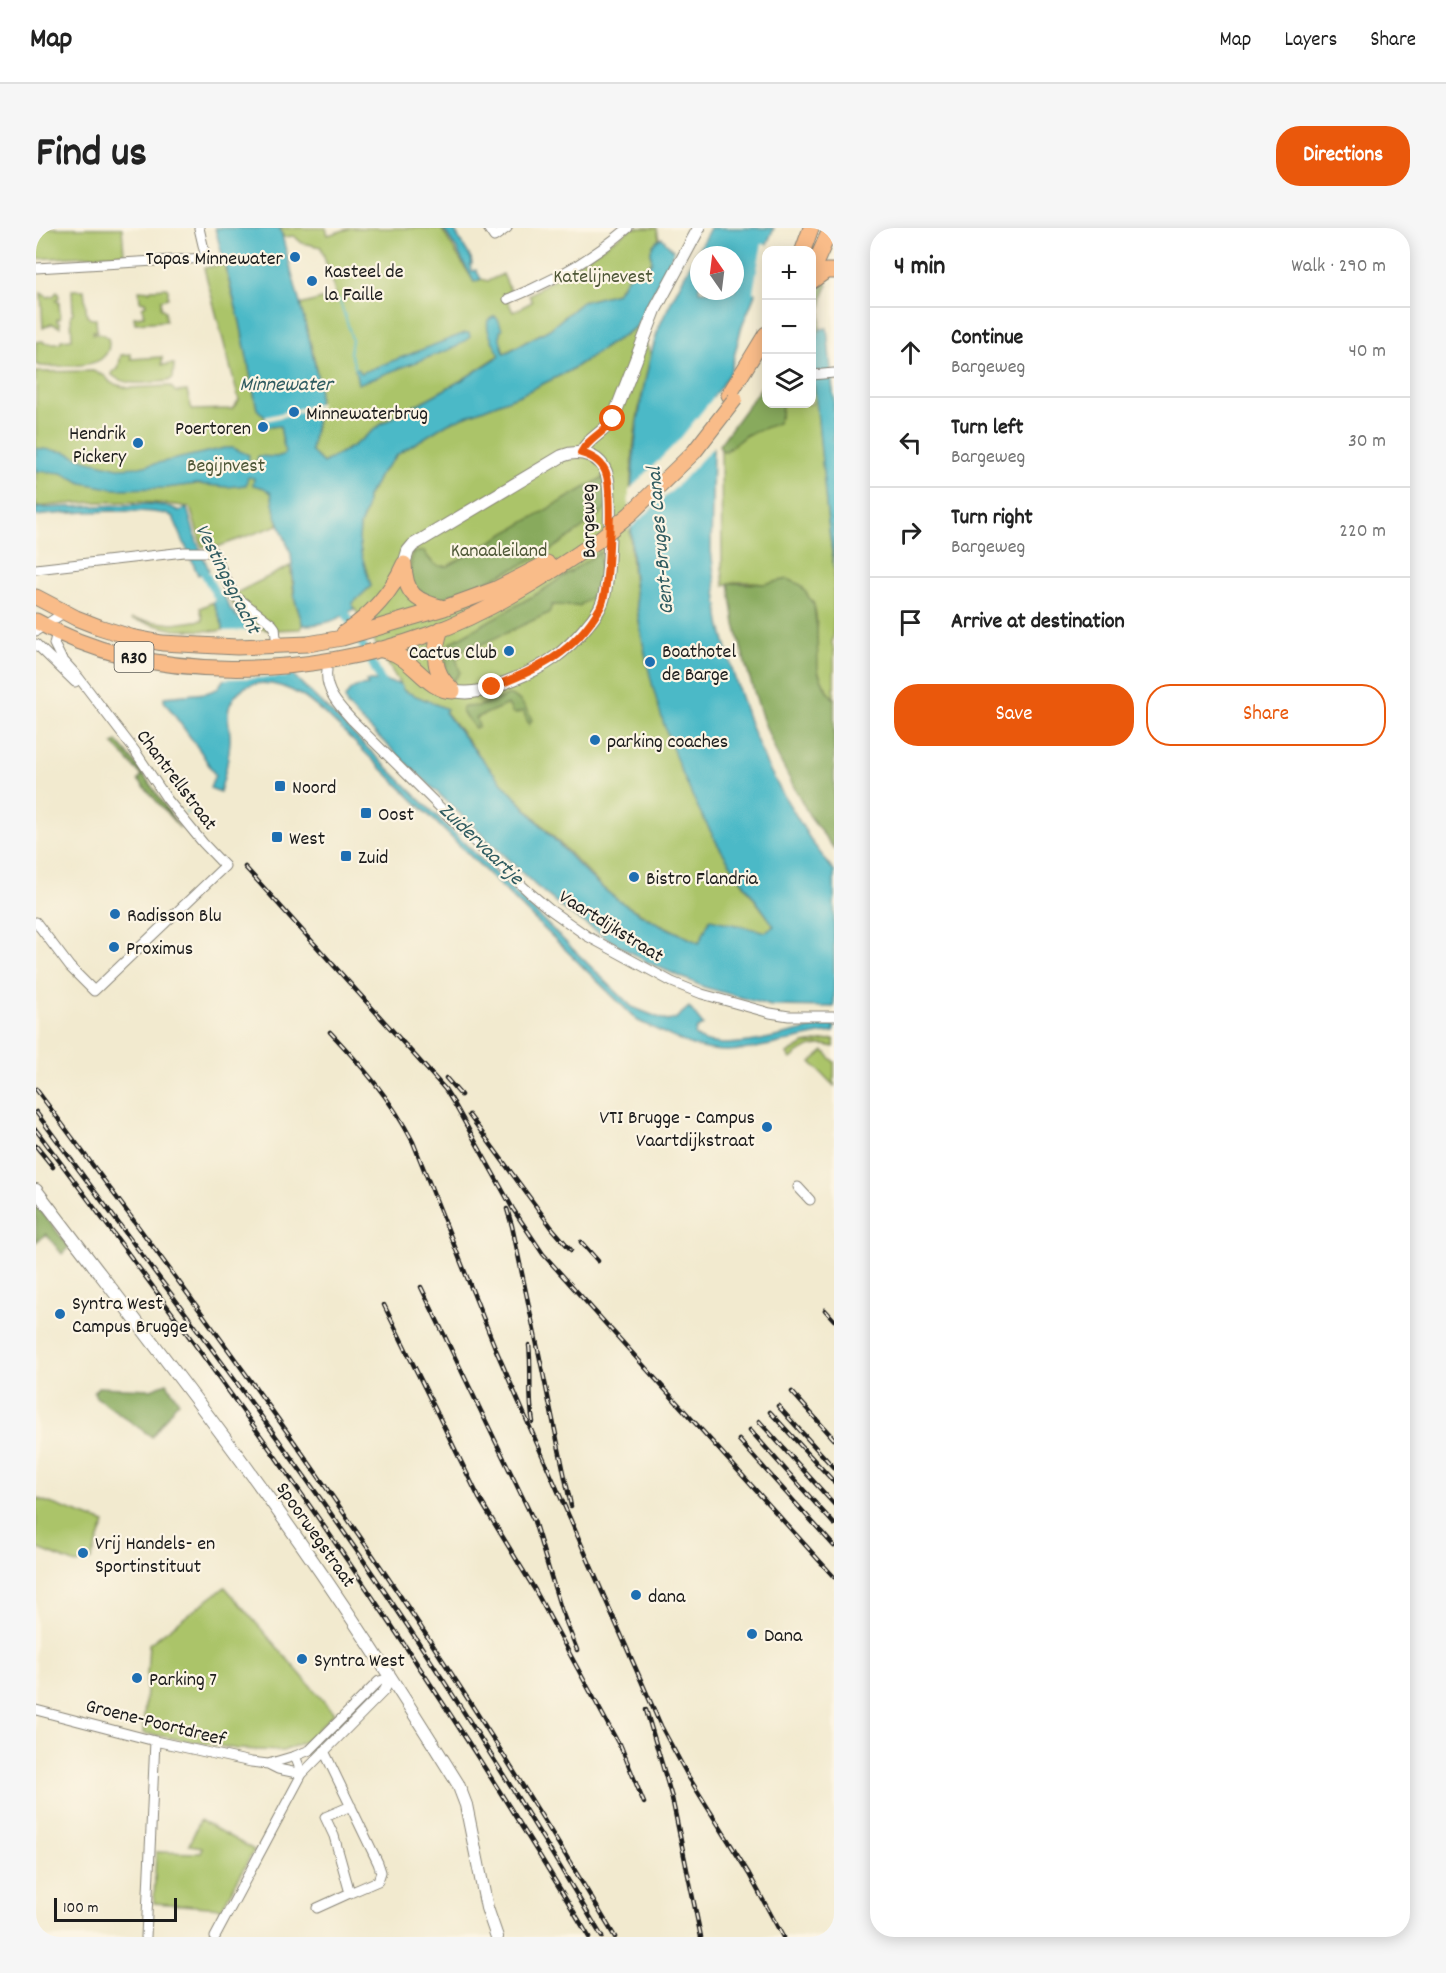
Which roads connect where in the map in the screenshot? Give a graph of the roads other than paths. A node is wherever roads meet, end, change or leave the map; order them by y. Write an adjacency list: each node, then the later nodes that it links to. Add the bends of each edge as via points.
1 (199, 228): 10 (street, via 206,258)
2 (488, 228): 3 (street, via 494,237)
3 (507, 228)
4 (628, 228): 13 (street, via 586,261)
5 (699, 228): 19 (street, via 655,310 613,419)
6 (811, 228): 8 (main road)
7 (831, 228): 9 (main road)
8 (804, 246)
9 (816, 262)
10 (36, 268)
11 (834, 271): 12 (main road)
12 (816, 278)
13 (508, 299)
14 (762, 341): 18 (main road, R30)
15 (763, 354): 18 (main road, R30)
16 (834, 373): 17 (street)
17 (816, 375)
18 (732, 397): 20 (main road, R30, via 676,461)
19 (581, 453): 21 (street, via 562,456 418,541 408,551); 33 (street, Bargeweg, via 598,461 607,476 607,585 602,605 553,660 483,691)
20 (597, 536): 24 (main road, R30, via 496,589); 28 (main road, R30, via 550,572)
21 (404, 564): 24 (main road, via 406,583 414,596); 26 (main road)
22 (36, 569): 29 (street, via 213,552 234,595 275,628)
23 (36, 597): 25 (main road, R30)
24 (444, 608): 26 (main road, R30)
25 (65, 612): 27 (main road); 29 (main road, R30, via 99,627 162,643 211,647)
26 (364, 626): 29 (main road, R30, via 338,638 308,644)
27 (43, 628): 31 (main road, R30, via 134,657 214,668 282,666); 34 (street, Chantrellstraat)
28 (441, 629): 31 (main road, R30); 33 (main road, via 436,666)
29 (275, 643)
30 (36, 644): 34 (street, Chantrellstraat)
31 (379, 649): 33 (main road, via 397,655 427,680)
32 (327, 670): 36 (street, Vaartdijkstraat, via 330,690 353,721 521,885 587,936 661,977 702,994 770,1013)
33 (453, 691)
34 (104, 712): 35 (street, Chantrellstraat, via 166,799 225,866 94,991)
35 (36, 922)
36 (834, 1016)
37 (798, 1187): 39 (street)
38 (36, 1190): 40 (street, Spoorwegstraat, via 253,1476)
39 (810, 1200)
40 (391, 1678): 41 (street, Groene-Poortdreef, via 379,1681); 53 (street, Spoorwegstraat, via 463,1794)
41 (358, 1709): 44 (street, Groene-Poortdreef); 45 (street, Groene-Poortdreef, via 310,1750)
42 (36, 1710): 43 (street, Groene-Poortdreef)
43 (154, 1742): 46 (street, Groene-Poortdreef); 51 (street)
44 (324, 1751): 47 (street, Groene-Poortdreef); 48 (street)
45 (295, 1756): 46 (street, Groene-Poortdreef); 47 (street)
46 (268, 1764): 47 (street, Groene-Poortdreef)
47 (302, 1774): 52 (street)
48 (351, 1806): 49 (street, via 325,1817); 49 (street, via 381,1872 378,1881)
49 (350, 1893): 50 (street)
50 (317, 1908)
51 (146, 1937)
52 (215, 1937)
53 (496, 1937)

